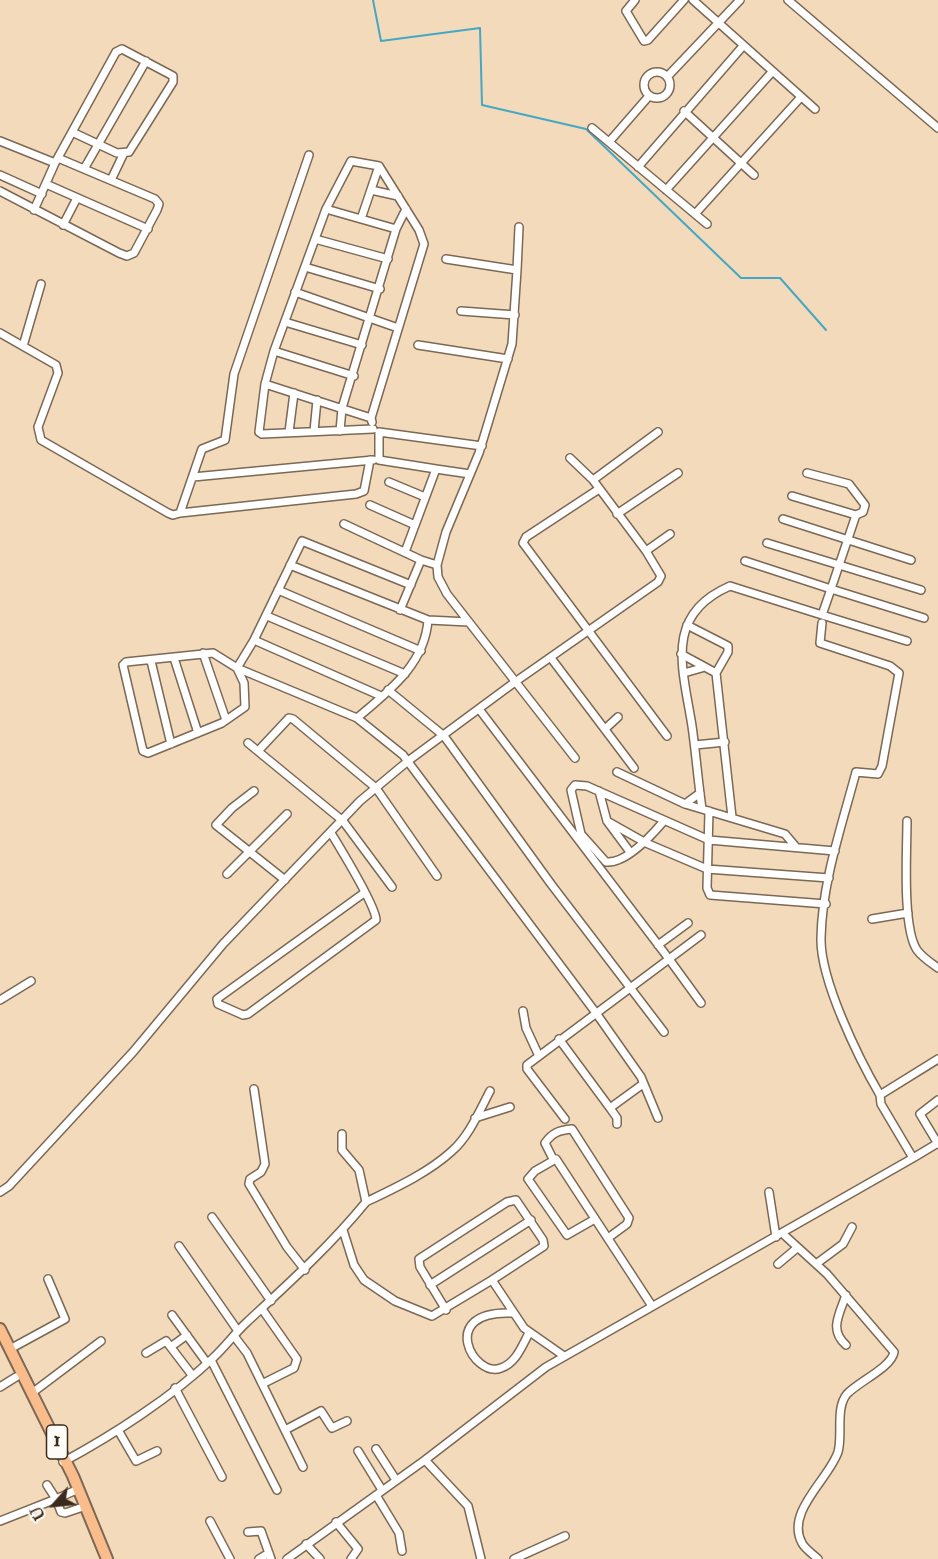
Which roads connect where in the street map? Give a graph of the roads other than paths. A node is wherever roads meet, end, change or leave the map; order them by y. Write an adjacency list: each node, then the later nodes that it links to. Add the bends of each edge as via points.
1 (635, 0): 2 (street, via 626,11 644,40 648,40)
2 (684, 0)
3 (693, 0): 6 (street)
4 (740, 0): 6 (street)
5 (788, 0): 16 (street)
6 (718, 22): 7 (street); 10 (street)
7 (744, 46): 9 (street); 14 (street)
8 (146, 61): 17 (street, via 130,51 116,52); 21 (street); 22 (street, via 170,72 173,82 129,152)
9 (772, 72): 12 (street); 18 (street)
10 (667, 77): 11 (street, via 670,86 666,94); 11 (street, via 660,72 647,76 644,89)
11 (650, 96): 20 (street)
12 (801, 97): 13 (street); 25 (street)
13 (814, 109)
14 (684, 111): 18 (street); 27 (street)
15 (592, 128): 20 (street)
16 (938, 128)
17 (72, 132): 21 (street); 24 (street)
18 (712, 137): 25 (street); 34 (street)
19 (0, 141): 24 (street)
20 (609, 142): 27 (street)
21 (97, 145): 22 (street); 28 (street)
22 (123, 155): 31 (street)
23 (309, 155): 86 (street, via 234,374 225,440 202,449)
24 (56, 161): 28 (street); 32 (street)
25 (742, 163): 30 (street); 42 (street)
26 (379, 166): 33 (street); 37 (street); 39 (street, via 349,162)
27 (638, 166): 34 (street)
28 (84, 169): 31 (street)
29 (0, 175): 36 (street)
30 (754, 175)
31 (111, 180): 47 (street, via 159,204)
32 (46, 184): 36 (street); 38 (street)
33 (371, 190): 37 (street); 43 (street)
34 (666, 190): 42 (street)
35 (0, 191): 41 (street)
36 (42, 194): 41 (street)
37 (398, 196): 40 (street)
38 (77, 198): 45 (street); 47 (street)
39 (326, 209): 43 (street); 49 (street)
40 (406, 209): 48 (street); 61 (street, via 424,244)
41 (34, 210): 45 (street)
42 (695, 214): 44 (street)
43 (361, 219): 48 (street)
44 (707, 224)
45 (63, 225): 47 (street, via 127,256 134,253)
46 (519, 227): 53 (street)
47 (148, 229)
48 (396, 230): 50 (street)
49 (315, 239): 50 (street); 52 (street)
50 (388, 259): 55 (street)
51 (446, 259): 53 (street)
52 (305, 267): 55 (street); 56 (street)
53 (517, 270): 58 (street)
54 (41, 284): 65 (street)
55 (380, 289): 59 (street)
56 (295, 292): 59 (street); 60 (street)
57 (461, 310): 58 (street)
58 (515, 315): 67 (street)
59 (369, 318): 61 (street); 63 (street)
60 (285, 322): 63 (street); 66 (street)
61 (398, 328): 73 (street)
62 (0, 333): 65 (street)
63 (362, 345): 68 (street)
64 (418, 345): 67 (street)
65 (23, 346): 93 (street, via 52,360 58,373 38,427 41,440 168,513)
66 (274, 351): 68 (street); 69 (street)
67 (508, 359): 79 (street)
68 (354, 376): 72 (street)
69 (265, 384): 70 (street); 77 (street, via 259,432)
70 (294, 393): 71 (street); 77 (street)
71 (317, 400): 72 (street); 75 (street)
72 (342, 408): 73 (street); 76 (street)
73 (371, 418): 74 (street)
74 (376, 430): 76 (street); 79 (street); 81 (street)
75 (314, 431): 76 (street); 77 (street)
76 (340, 431)
77 (289, 432)
78 (658, 432): 87 (street)
79 (482, 446): 85 (street)
80 (570, 459): 87 (street)
81 (374, 460): 82 (street); 86 (street); 93 (street, via 367,486 356,494)
82 (436, 469): 85 (street); 90 (street)
83 (678, 473): 94 (street)
84 (807, 473): 95 (street, via 852,486 865,505 863,512)
85 (470, 474): 109 (street)
86 (193, 477): 93 (street)
87 (593, 480): 89 (street)
88 (389, 482): 90 (street)
89 (599, 489): 94 (street); 121 (street, via 526,537 523,543)
90 (425, 496): 98 (street)
91 (792, 496): 95 (street)
92 (370, 505): 98 (street)
93 (180, 513)
94 (617, 514): 102 (street)
95 (856, 515): 100 (street)
96 (783, 519): 100 (street)
97 (344, 524): 103 (street)
98 (415, 525): 103 (street)
99 (670, 534): 102 (street)
100 (848, 540): 105 (street); 107 (street)
101 (767, 543): 107 (street)
102 (646, 551): 121 (street, via 660,571 660,580)
103 (405, 552): 104 (street)
104 (422, 560): 109 (street); 110 (street)
105 (911, 560)
106 (745, 561): 111 (street)
107 (840, 564): 111 (street); 113 (street)
108 (290, 565): 110 (street, via 300,542 305,541); 112 (street); 114 (street)
109 (437, 565): 119 (street, via 444,589)
110 (411, 585): 114 (street)
111 (831, 589): 116 (street); 117 (street)
112 (278, 590): 115 (street); 124 (street)
113 (921, 590)
114 (400, 610): 118 (street)
115 (267, 616): 122 (street); 134 (street)
116 (924, 618)
117 (822, 619): 120 (street, via 732,586 703,602); 123 (street); 171 (street, via 820,643 894,668 899,677 884,762 878,774 856,772)
118 (428, 620): 119 (street); 124 (street)
119 (469, 622): 135 (street)
120 (687, 625): 126 (street); 133 (street, via 728,646)
121 (589, 632): 128 (street); 145 (street)
122 (254, 640): 130 (street); 137 (street)
123 (908, 641)
124 (422, 651): 134 (street)
125 (203, 653): 127 (street); 130 (street, via 218,655); 141 (street)
126 (681, 654): 131 (street); 132 (street)
127 (174, 658): 129 (street); 143 (street)
128 (551, 658): 135 (street); 142 (street)
129 (151, 661): 148 (street); 148 (street, via 123,665 132,707 143,751 148,753)
130 (237, 668): 140 (street); 141 (street, via 244,683 246,705)
131 (705, 668): 132 (street); 133 (street)
132 (684, 673): 149 (street)
133 (716, 673): 146 (street)
134 (405, 674): 136 (street)
135 (515, 682): 138 (street); 151 (street)
136 (388, 690): 137 (street); 144 (street)
137 (381, 696): 140 (street)
138 (480, 709): 144 (street); 186 (street)
139 (618, 717): 142 (street)
140 (357, 718): 152 (street)
141 (226, 720): 143 (street)
142 (605, 729): 153 (street)
143 (198, 733): 148 (street)
144 (444, 736): 152 (street); 190 (street)
145 (667, 736)
146 (725, 742): 149 (street); 162 (street)
147 (248, 743): 150 (street)
148 (171, 744)
149 (695, 746): 158 (street)
150 (259, 750): 155 (street, via 283,722 293,719); 163 (street)
151 (575, 758)
152 (408, 761): 155 (street); 194 (street)
153 (634, 768)
154 (617, 772): 159 (street)
155 (376, 788): 163 (street); 176 (street)
156 (599, 791): 164 (street); 166 (street); 173 (street, via 579,785 570,790 581,834 606,862)
157 (254, 792): 172 (street, via 216,822 220,830)
158 (700, 793): 159 (street); 160 (street)
159 (685, 804): 160 (street)
160 (706, 810): 162 (street); 168 (street)
161 (287, 814): 172 (street)
162 (732, 817): 170 (street, via 785,834)
163 (343, 820): 167 (street); 179 (street)
164 (607, 821): 169 (street); 173 (street)
165 (907, 821): 182 (street)
166 (663, 822): 168 (street); 169 (street)
167 (331, 833): 178 (street); 180 (street)
168 (709, 840): 170 (street); 174 (street)
169 (646, 843): 173 (street); 174 (street)
170 (796, 847): 171 (street)
171 (835, 851): 177 (street)
172 (249, 852): 175 (street); 178 (street)
173 (630, 852)
174 (707, 869): 177 (street); 181 (street, via 707,888 712,897)
175 (227, 873)
176 (437, 876)
177 (829, 878): 181 (street)
178 (285, 880): 214 (street, via 223,944 100,1088)
179 (392, 887)
180 (364, 893): 180 (street, via 217,999 218,1004 248,1014 375,921 376,914)
181 (826, 904): 202 (street, via 822,953 854,1048)
182 (908, 913): 183 (street); 188 (street, via 916,948)
183 (872, 919)
184 (688, 923): 186 (street)
185 (701, 935): 187 (street)
186 (658, 945): 187 (street)
187 (669, 960): 190 (street); 192 (street)
188 (938, 968)
189 (31, 981): 191 (street)
190 (630, 988): 194 (street); 195 (street)
191 (0, 1000)
192 (701, 1003)
193 (523, 1011): 197 (street)
194 (596, 1013): 196 (street); 199 (street)
195 (664, 1032)
196 (559, 1039): 197 (street); 205 (street)
197 (538, 1054): 208 (street, via 526,1065 527,1069)
198 (938, 1059): 202 (street)
199 (643, 1084): 205 (street); 207 (street)
200 (254, 1089): 228 (street, via 265,1164 249,1184 287,1247)
201 (490, 1091): 206 (street)
202 (880, 1095): 212 (street, via 881,1104)
203 (938, 1100): 211 (street, via 920,1114)
204 (510, 1107): 206 (street)
205 (610, 1108): 209 (street)
206 (475, 1118): 216 (street, via 452,1151)
207 (658, 1118)
208 (565, 1119)
209 (617, 1124)
210 (342, 1134): 216 (street, via 342,1150 359,1170)
211 (938, 1144): 212 (street)
212 (913, 1158): 222 (street)
213 (553, 1159): 219 (street); 219 (street, via 528,1179 565,1233 569,1235); 223 (street, via 545,1143 556,1132 572,1129 629,1218)
214 (0, 1192)
215 (769, 1192): 222 (street)
216 (366, 1202): 221 (street)
217 (212, 1217): 233 (street)
218 (531, 1220): 230 (street, via 544,1246); 231 (street); 231 (street, via 519,1202 511,1200 421,1257 418,1263)
219 (595, 1220): 223 (street)
220 (852, 1227): 227 (street, via 843,1244)
221 (344, 1230): 228 (street); 236 (street, via 358,1275 372,1287 427,1315)
222 (779, 1235): 225 (street); 234 (street)
223 (608, 1238): 234 (street)
224 (179, 1246): 241 (street)
225 (797, 1248): 226 (street); 227 (street)
226 (778, 1264)
227 (816, 1264): 232 (street)
228 (310, 1265): 233 (street)
229 (48, 1279): 246 (street, via 65,1319)
230 (492, 1280): 236 (street); 237 (street)
231 (430, 1285): 236 (street)
232 (846, 1296): 244 (street, via 835,1330); 290 (street, via 894,1354 846,1395 842,1404 837,1456 800,1518 801,1542)
233 (271, 1300): 235 (street)
234 (652, 1306): 248 (street)
235 (262, 1309): 241 (street); 252 (street, via 297,1359 294,1368)
236 (446, 1310)
237 (512, 1313): 240 (street); 240 (street, via 494,1312 473,1322 466,1340 472,1354 488,1369 498,1370 514,1359)
238 (172, 1315): 242 (street)
239 (0, 1329): 246 (highway, 1)
240 (529, 1333): 248 (street)
241 (236, 1334): 249 (street); 252 (street)
242 (187, 1335): 245 (street); 249 (street)
243 (101, 1341): 255 (street)
244 (846, 1345)
245 (172, 1346): 247 (street, via 163,1340); 250 (street)
246 (5, 1347): 251 (highway, 1); 255 (highway, 1)
247 (146, 1353)
248 (564, 1356): 262 (street)
249 (209, 1362): 250 (street); 268 (street)
250 (192, 1374): 254 (street)
251 (16, 1377): 253 (street); 263 (highway, 1)
252 (262, 1384): 258 (street)
253 (0, 1387)
254 (176, 1388): 257 (street); 265 (street)
255 (32, 1393): 263 (highway, 1)
256 (347, 1421): 258 (street, via 330,1428 321,1412)
257 (118, 1430): 260 (street, via 136,1461); 263 (street)
258 (285, 1430): 264 (street)
259 (376, 1449): 266 (street)
260 (157, 1451)
261 (358, 1451): 270 (street)
262 (425, 1460): 266 (street); 288 (street, via 471,1511)
263 (63, 1462): 269 (highway, 1); 282 (highway, 1)
264 (303, 1467)
265 (222, 1477)
266 (396, 1480): 270 (street)
267 (47, 1485): 271 (street)
268 (277, 1490)
269 (74, 1491): 271 (street); 272 (highway, 1)
270 (379, 1493): 275 (street); 279 (street, via 399,1533)
271 (56, 1499): 272 (street, via 62,1513); 273 (street)
272 (80, 1508): 281 (highway, 1)
273 (0, 1521)
274 (210, 1521): 283 (street)
275 (336, 1522): 278 (street); 287 (street, via 358,1549)
276 (248, 1532): 280 (street, via 261,1531)
277 (565, 1536): 289 (street)
278 (306, 1544): 285 (street); 286 (street)
279 (402, 1551)
280 (270, 1556): 284 (street)
281 (101, 1559)
282 (107, 1559)
283 (230, 1559)
284 (259, 1559)
285 (287, 1559)
286 (320, 1559)
287 (351, 1559)
288 (481, 1559)
289 (514, 1559)
290 (818, 1559)

